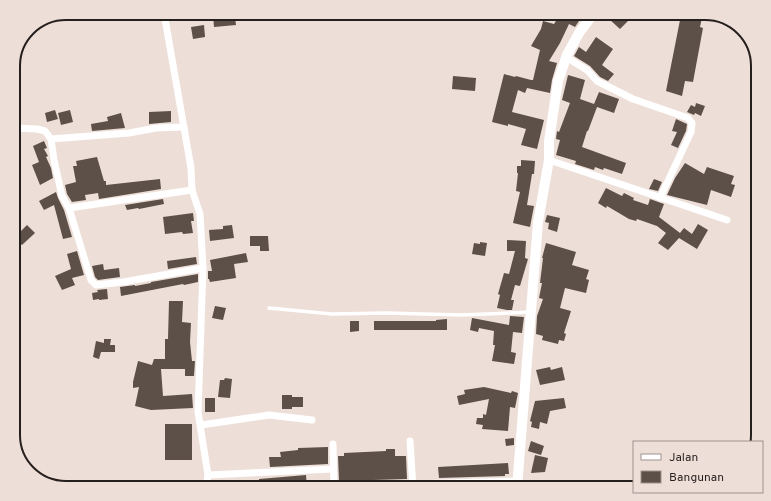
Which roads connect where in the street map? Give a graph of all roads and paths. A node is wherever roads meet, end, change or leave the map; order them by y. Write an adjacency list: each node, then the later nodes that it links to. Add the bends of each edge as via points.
1 (165, 20): 4 (street)
2 (588, 20): 3 (street)
3 (566, 57): 7 (street, via 558,81 548,141); 9 (street, via 587,70 598,81 633,99 688,118 692,123 691,132)
4 (184, 127): 6 (street); 8 (street)
5 (20, 128): 6 (street, via 45,131)
6 (51, 139): 10 (street, via 62,196)
7 (549, 160): 9 (street); 14 (street, via 538,222)
8 (192, 190): 10 (street); 12 (street, via 200,214)
9 (660, 198): 11 (street)
10 (69, 208): 12 (street, via 90,280 96,285)
11 (727, 220)
12 (203, 268): 16 (street, via 198,412)
13 (269, 308): 14 (lane, via 332,314 462,315)
14 (531, 312): 24 (street)
15 (312, 420): 16 (street, via 269,415)
16 (201, 424): 20 (street)
17 (410, 441): 23 (street)
18 (333, 444): 19 (street)
19 (333, 469): 20 (street); 22 (street)
20 (208, 475): 21 (street)
21 (207, 481)
22 (334, 481)
23 (413, 481)
24 (517, 481)

